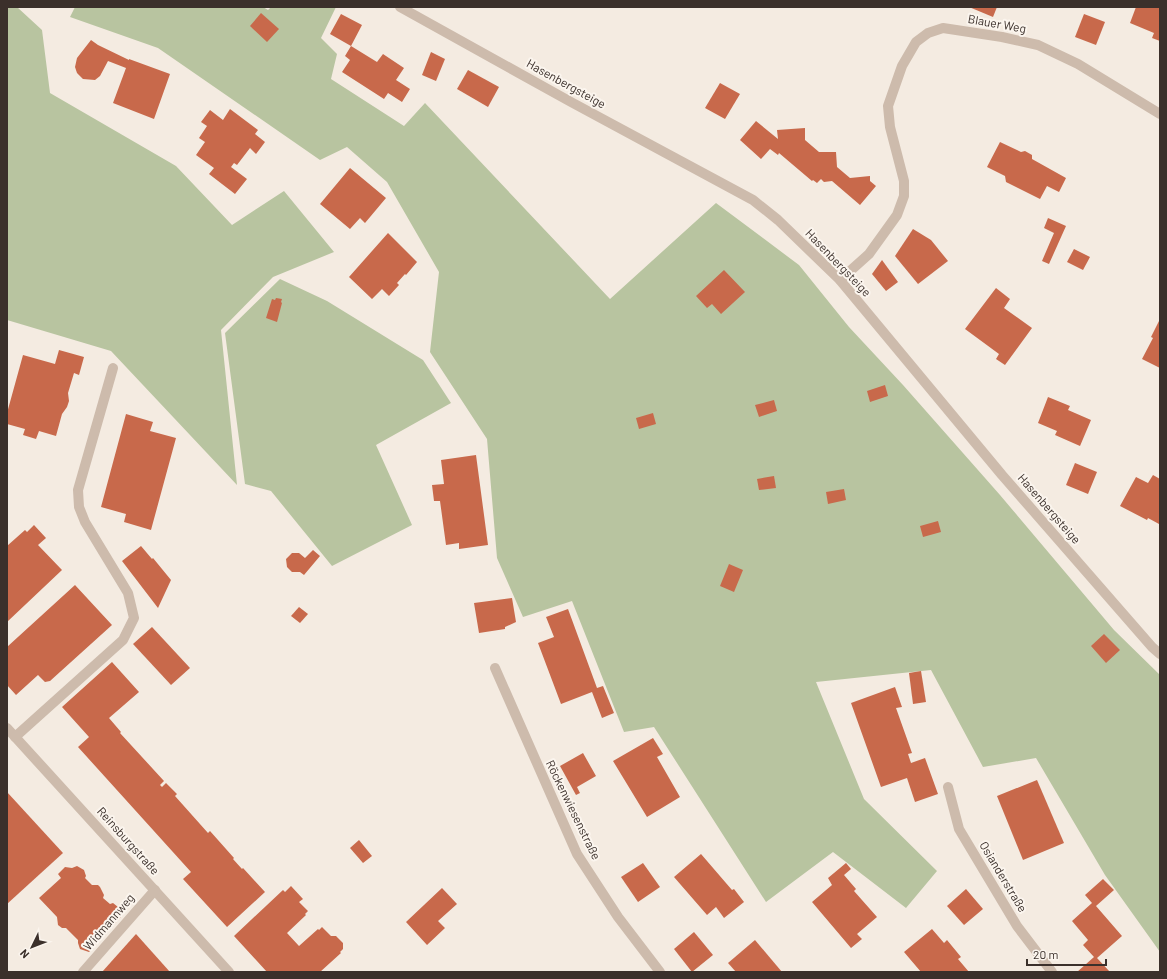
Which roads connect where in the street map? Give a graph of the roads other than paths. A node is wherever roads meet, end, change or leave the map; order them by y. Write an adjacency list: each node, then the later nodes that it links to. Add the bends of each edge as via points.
1 (400, 7): 3 (street, Hasenbergsteige, via 753,200 778,220)
2 (1160, 114): 3 (street, Blauer Weg, via 1078,64 1038,45 943,28 928,33 916,42 902,66 888,106 890,127 904,181 904,196 897,215 869,254)
3 (840, 280): 5 (street, Hasenbergsteige, via 1002,475)
4 (113, 368): 8 (street, via 78,490 79,507 85,522 128,593 134,618 123,640)
5 (1160, 654)
6 (495, 668): 13 (street, Röckenwiesenstraße, via 577,854 618,916)
7 (7, 728): 8 (street, Reinsburgstraße)
8 (15, 737): 10 (street, Reinsburgstraße)
9 (948, 787): 14 (street, Osianderstraße, via 959,829 1017,926)
10 (155, 890): 11 (street, Widmannweg); 12 (street, Reinsburgstraße)
11 (83, 972)
12 (229, 972)
13 (660, 972)
14 (1052, 972)

